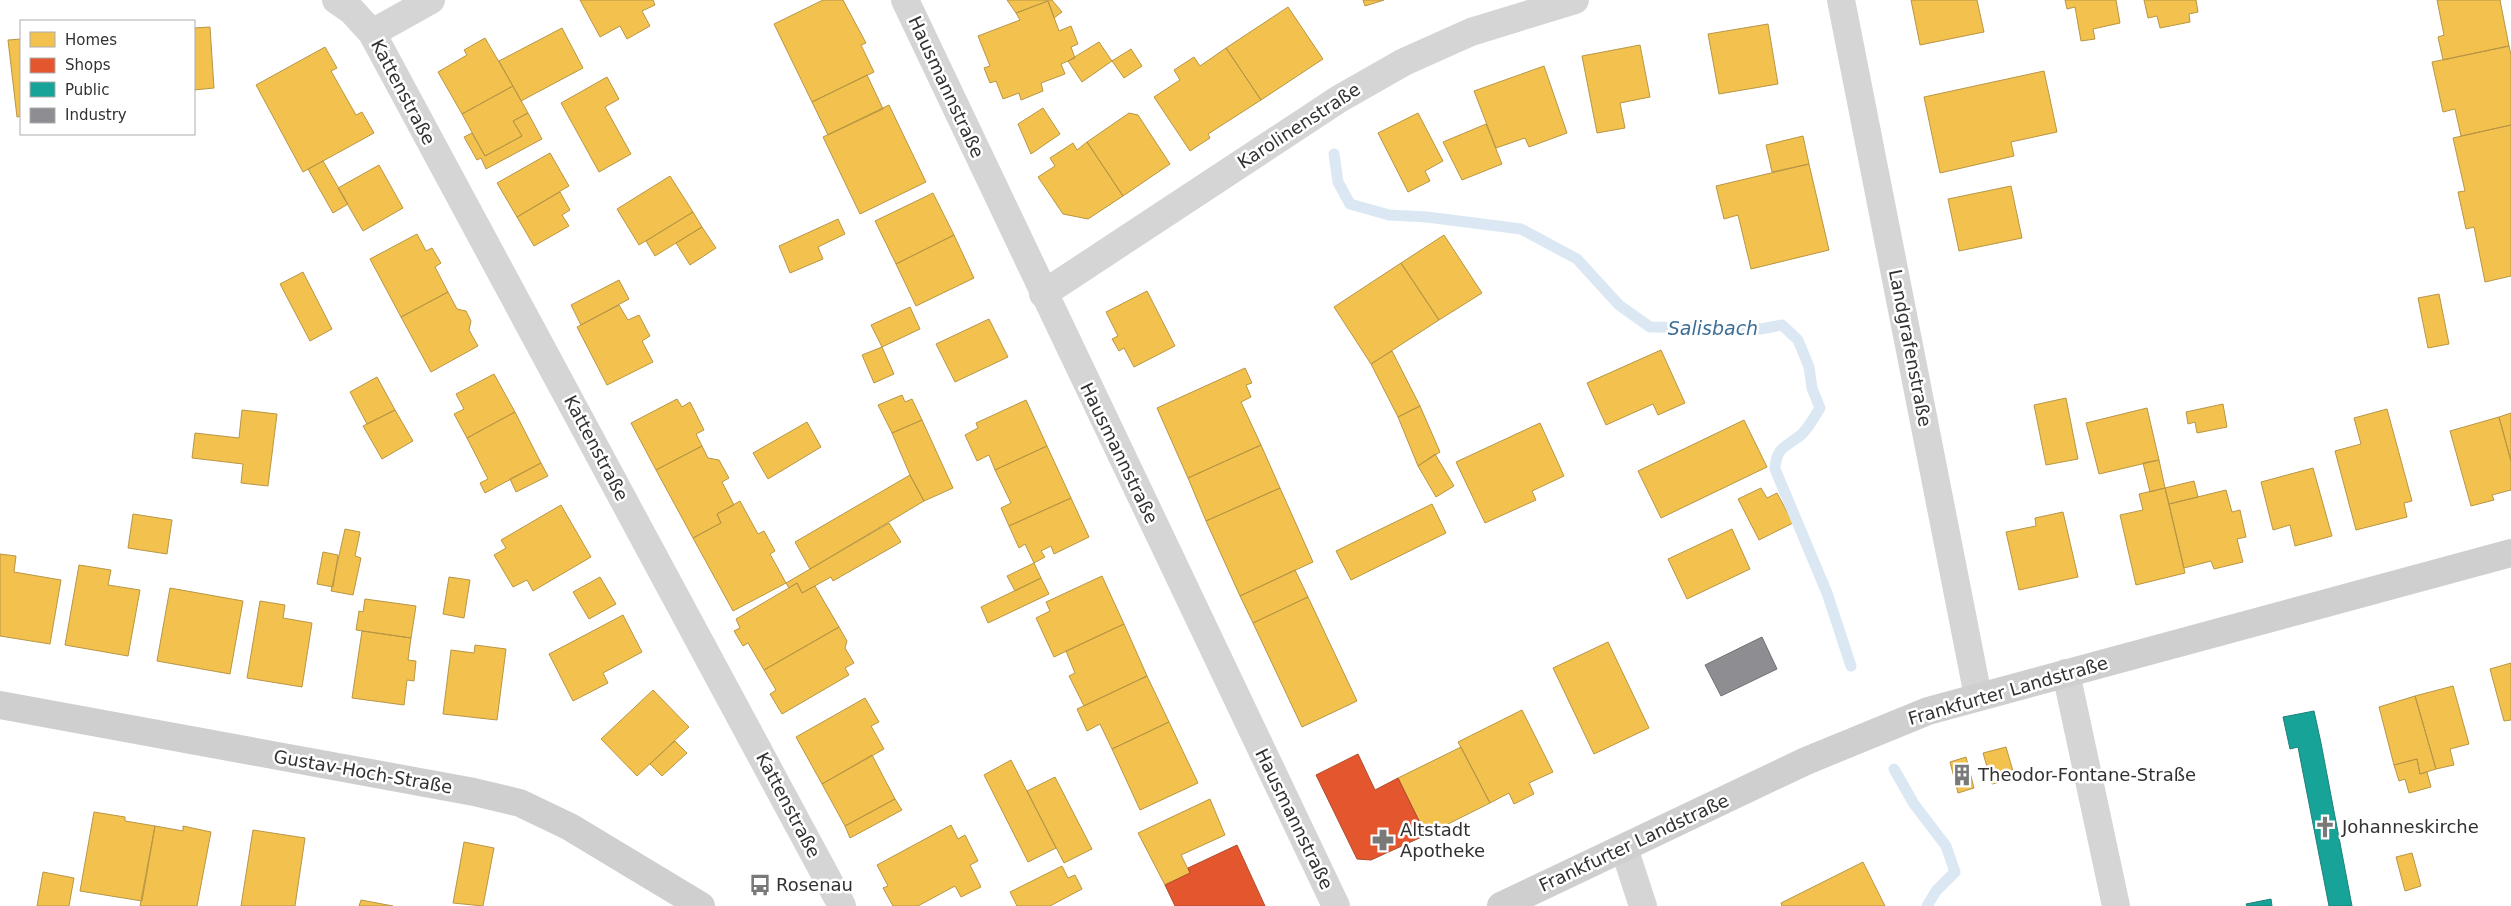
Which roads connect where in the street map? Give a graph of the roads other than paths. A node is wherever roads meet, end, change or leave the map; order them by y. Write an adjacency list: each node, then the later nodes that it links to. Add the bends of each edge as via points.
1 (336, 0): 6 (street, Kattenstraße, via 352,11)
2 (431, 0): 6 (street)
3 (905, 0): 7 (street, Hausmannstraße)
4 (1575, 0): 7 (street, Karolinenstraße, via 1471,32 1404,62 1339,99)
5 (1841, 0): 10 (street, Landgrafenstraße)
6 (372, 34): 14 (street, Kattenstraße)
7 (1043, 294): 15 (street, Hausmannstraße)
8 (2511, 553): 9 (main road, Frankfurter Landstraße)
9 (2066, 673): 10 (main road, Frankfurter Landstraße); 18 (street)
10 (1978, 696): 12 (main road, Frankfurter Landstraße, via 1928,711 1806,761)
11 (0, 705): 13 (main road, Gustav-Hoch-Straße, via 520,803 570,827)
12 (1624, 848): 16 (main road, Frankfurter Landstraße); 17 (street)
13 (701, 906)
14 (842, 906)
15 (1336, 906)
16 (1501, 906)
17 (1643, 906)
18 (2116, 906)

